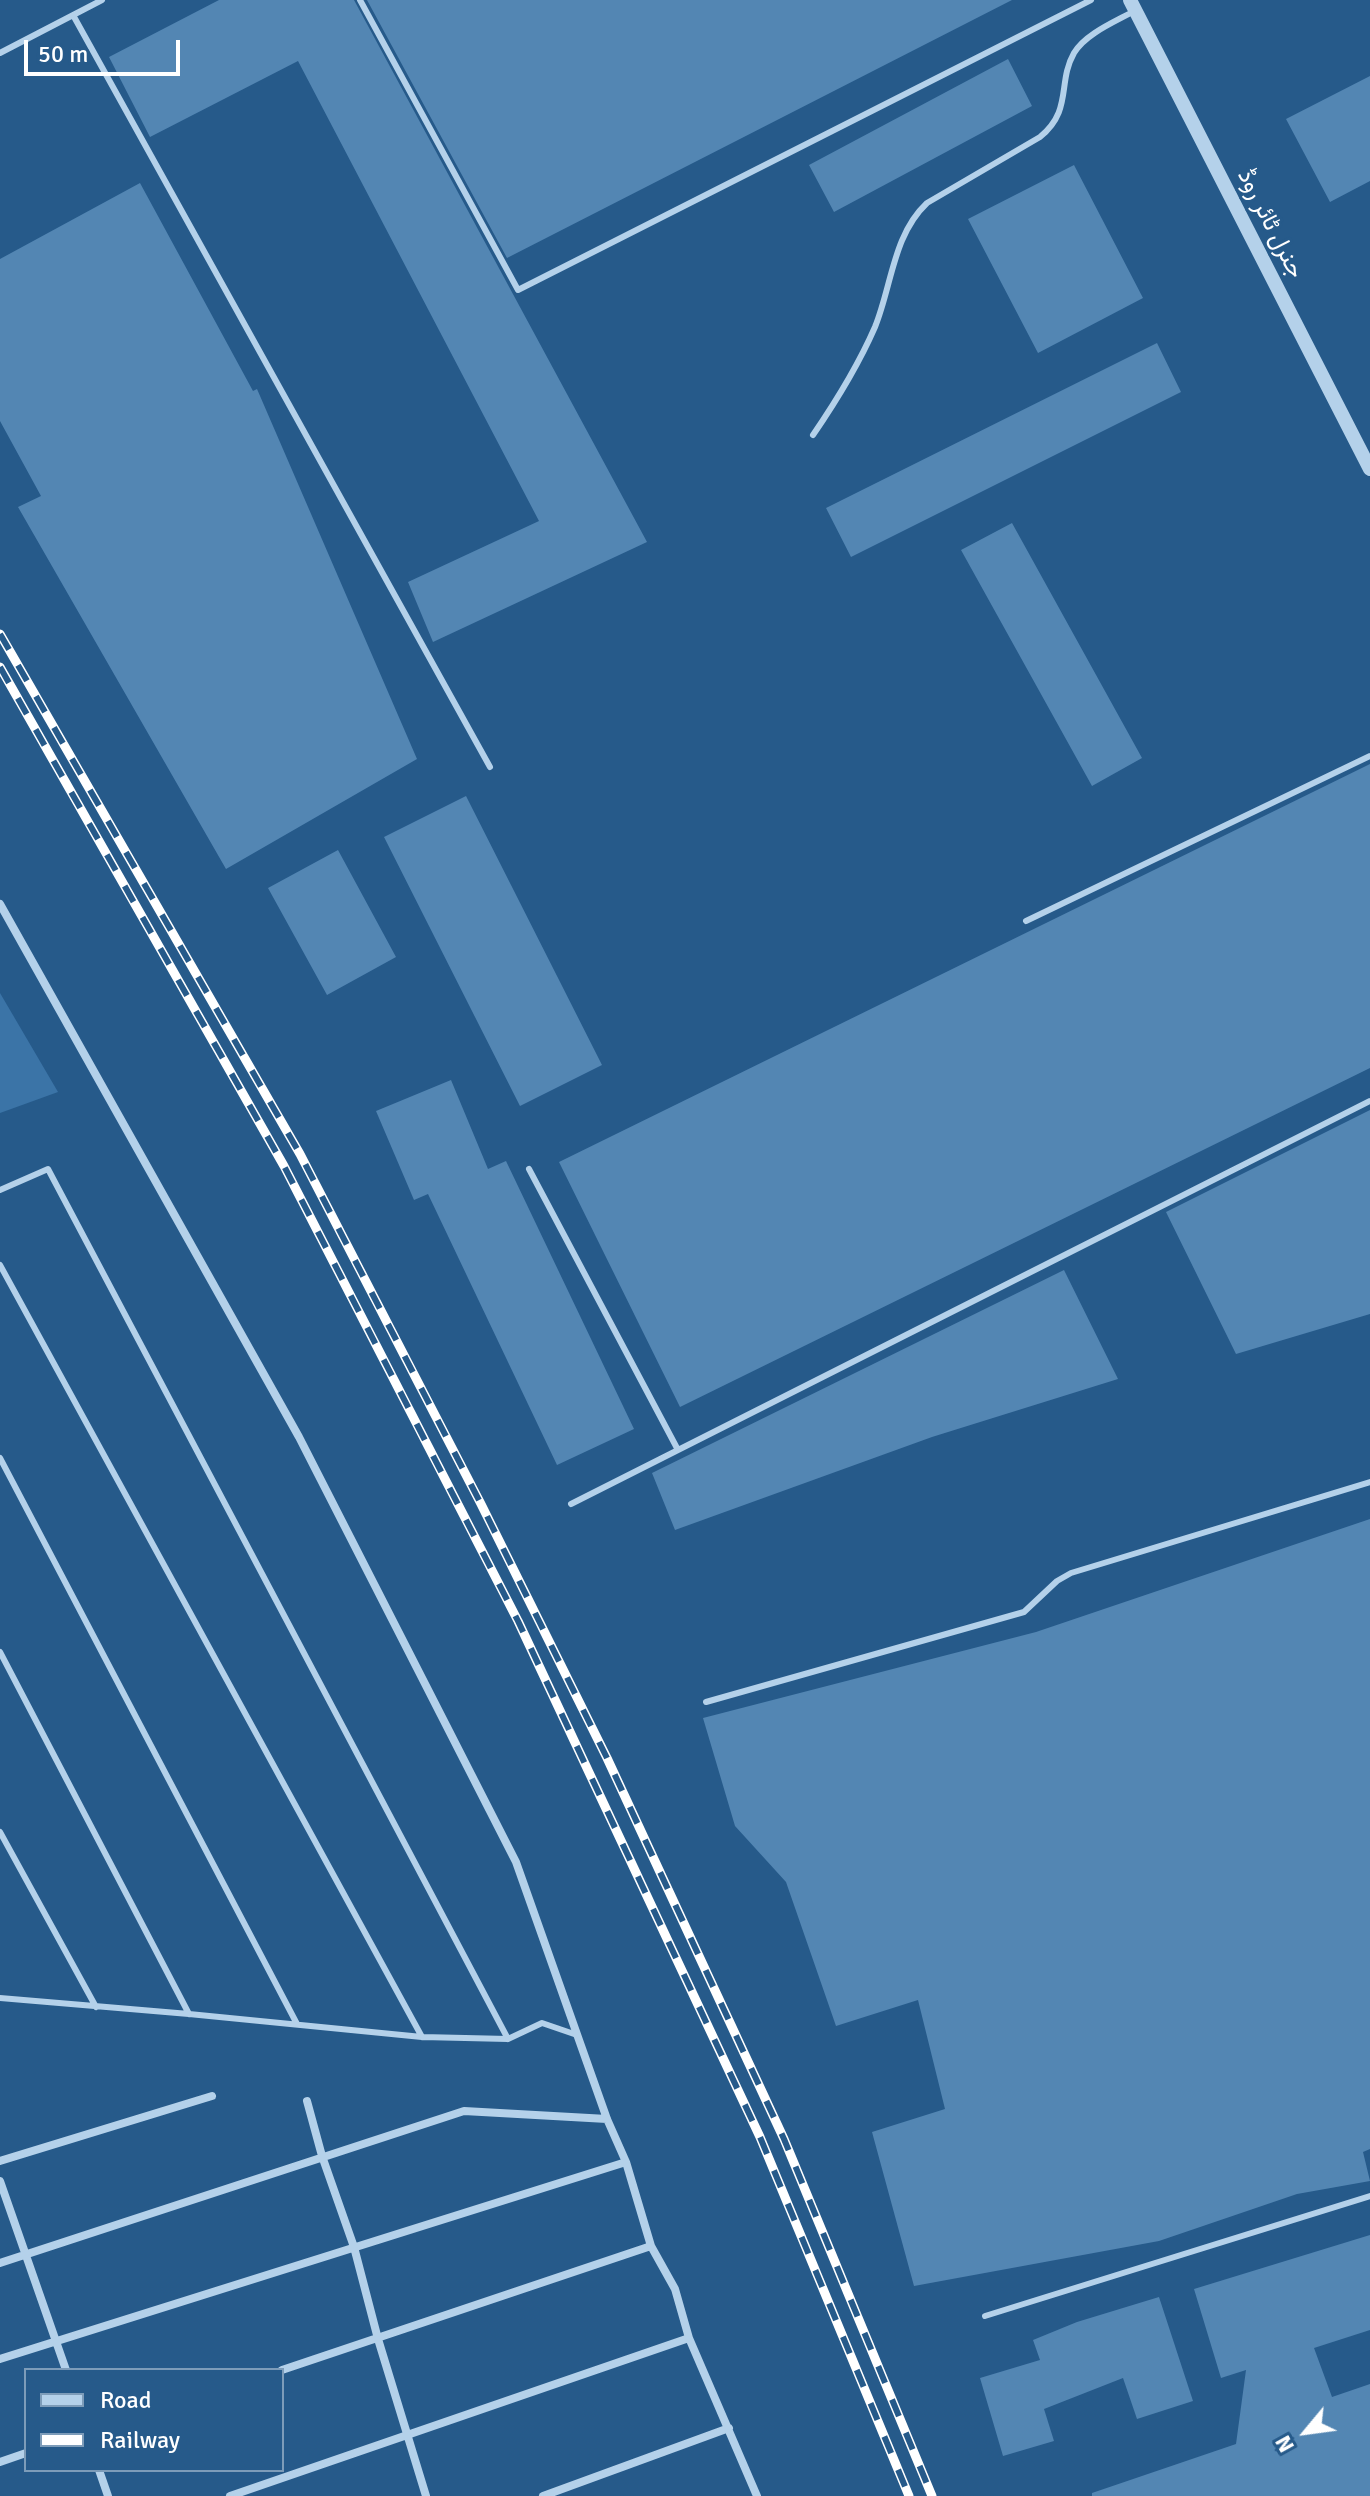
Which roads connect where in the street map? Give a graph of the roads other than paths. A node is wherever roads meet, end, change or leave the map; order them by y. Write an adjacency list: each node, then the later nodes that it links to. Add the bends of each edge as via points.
1 (102, 0): 5 (lane)
2 (360, 0): 3 (lane, via 518,290)
3 (1091, 0)
4 (1133, 5): 7 (lane, via 1074,53 1051,128 916,214 905,231 876,324 845,388); 8 (street, جنرل ٹائر روڈ)
5 (73, 15): 6 (lane); 10 (lane)
6 (0, 53)
7 (813, 435)
8 (1370, 469)
9 (1370, 756): 12 (lane)
10 (490, 767)
11 (0, 904): 28 (street, via 299,1437 516,1862)
12 (1026, 921)
13 (1370, 1101): 17 (lane)
14 (529, 1169): 17 (lane)
15 (0, 1190): 30 (lane, via 48,1169)
16 (0, 1265): 29 (lane)
17 (678, 1450): 20 (lane)
18 (0, 1458): 27 (lane)
19 (1370, 1482): 22 (lane, via 1071,1573 1024,1612)
20 (571, 1504)
21 (0, 1652): 26 (lane)
22 (706, 1702)
23 (0, 1832): 25 (lane)
24 (0, 1998): 25 (lane)
25 (96, 2007): 26 (lane)
26 (189, 2014): 27 (lane)
27 (297, 2024): 29 (lane)
28 (577, 2035): 30 (lane, via 542,2023); 33 (street)
29 (422, 2037): 30 (lane)
30 (508, 2039)
31 (212, 2096): 35 (street)
32 (307, 2101): 34 (street)
33 (607, 2119): 34 (street, via 464,2111); 36 (street)
34 (322, 2156): 40 (street); 41 (street)
35 (0, 2161)
36 (626, 2162): 39 (street); 40 (street)
37 (0, 2181): 41 (street)
38 (1370, 2196): 43 (lane)
39 (651, 2246): 44 (street, via 675,2289); 45 (street)
40 (354, 2247): 45 (street); 46 (street)
41 (25, 2255): 42 (street); 46 (street)
42 (0, 2263)
43 (985, 2316)
44 (689, 2338): 50 (street); 51 (street)
45 (378, 2339): 49 (street); 51 (street)
46 (56, 2341): 47 (street); 48 (street)
47 (0, 2359)
48 (65, 2368)
49 (284, 2369)
50 (729, 2428): 58 (street); 59 (street)
51 (406, 2435): 56 (street); 57 (street)
52 (24, 2454): 53 (street)
53 (0, 2462)
54 (100, 2472): 55 (street)
55 (108, 2496)
56 (230, 2496)
57 (426, 2496)
58 (543, 2496)
59 (757, 2496)

